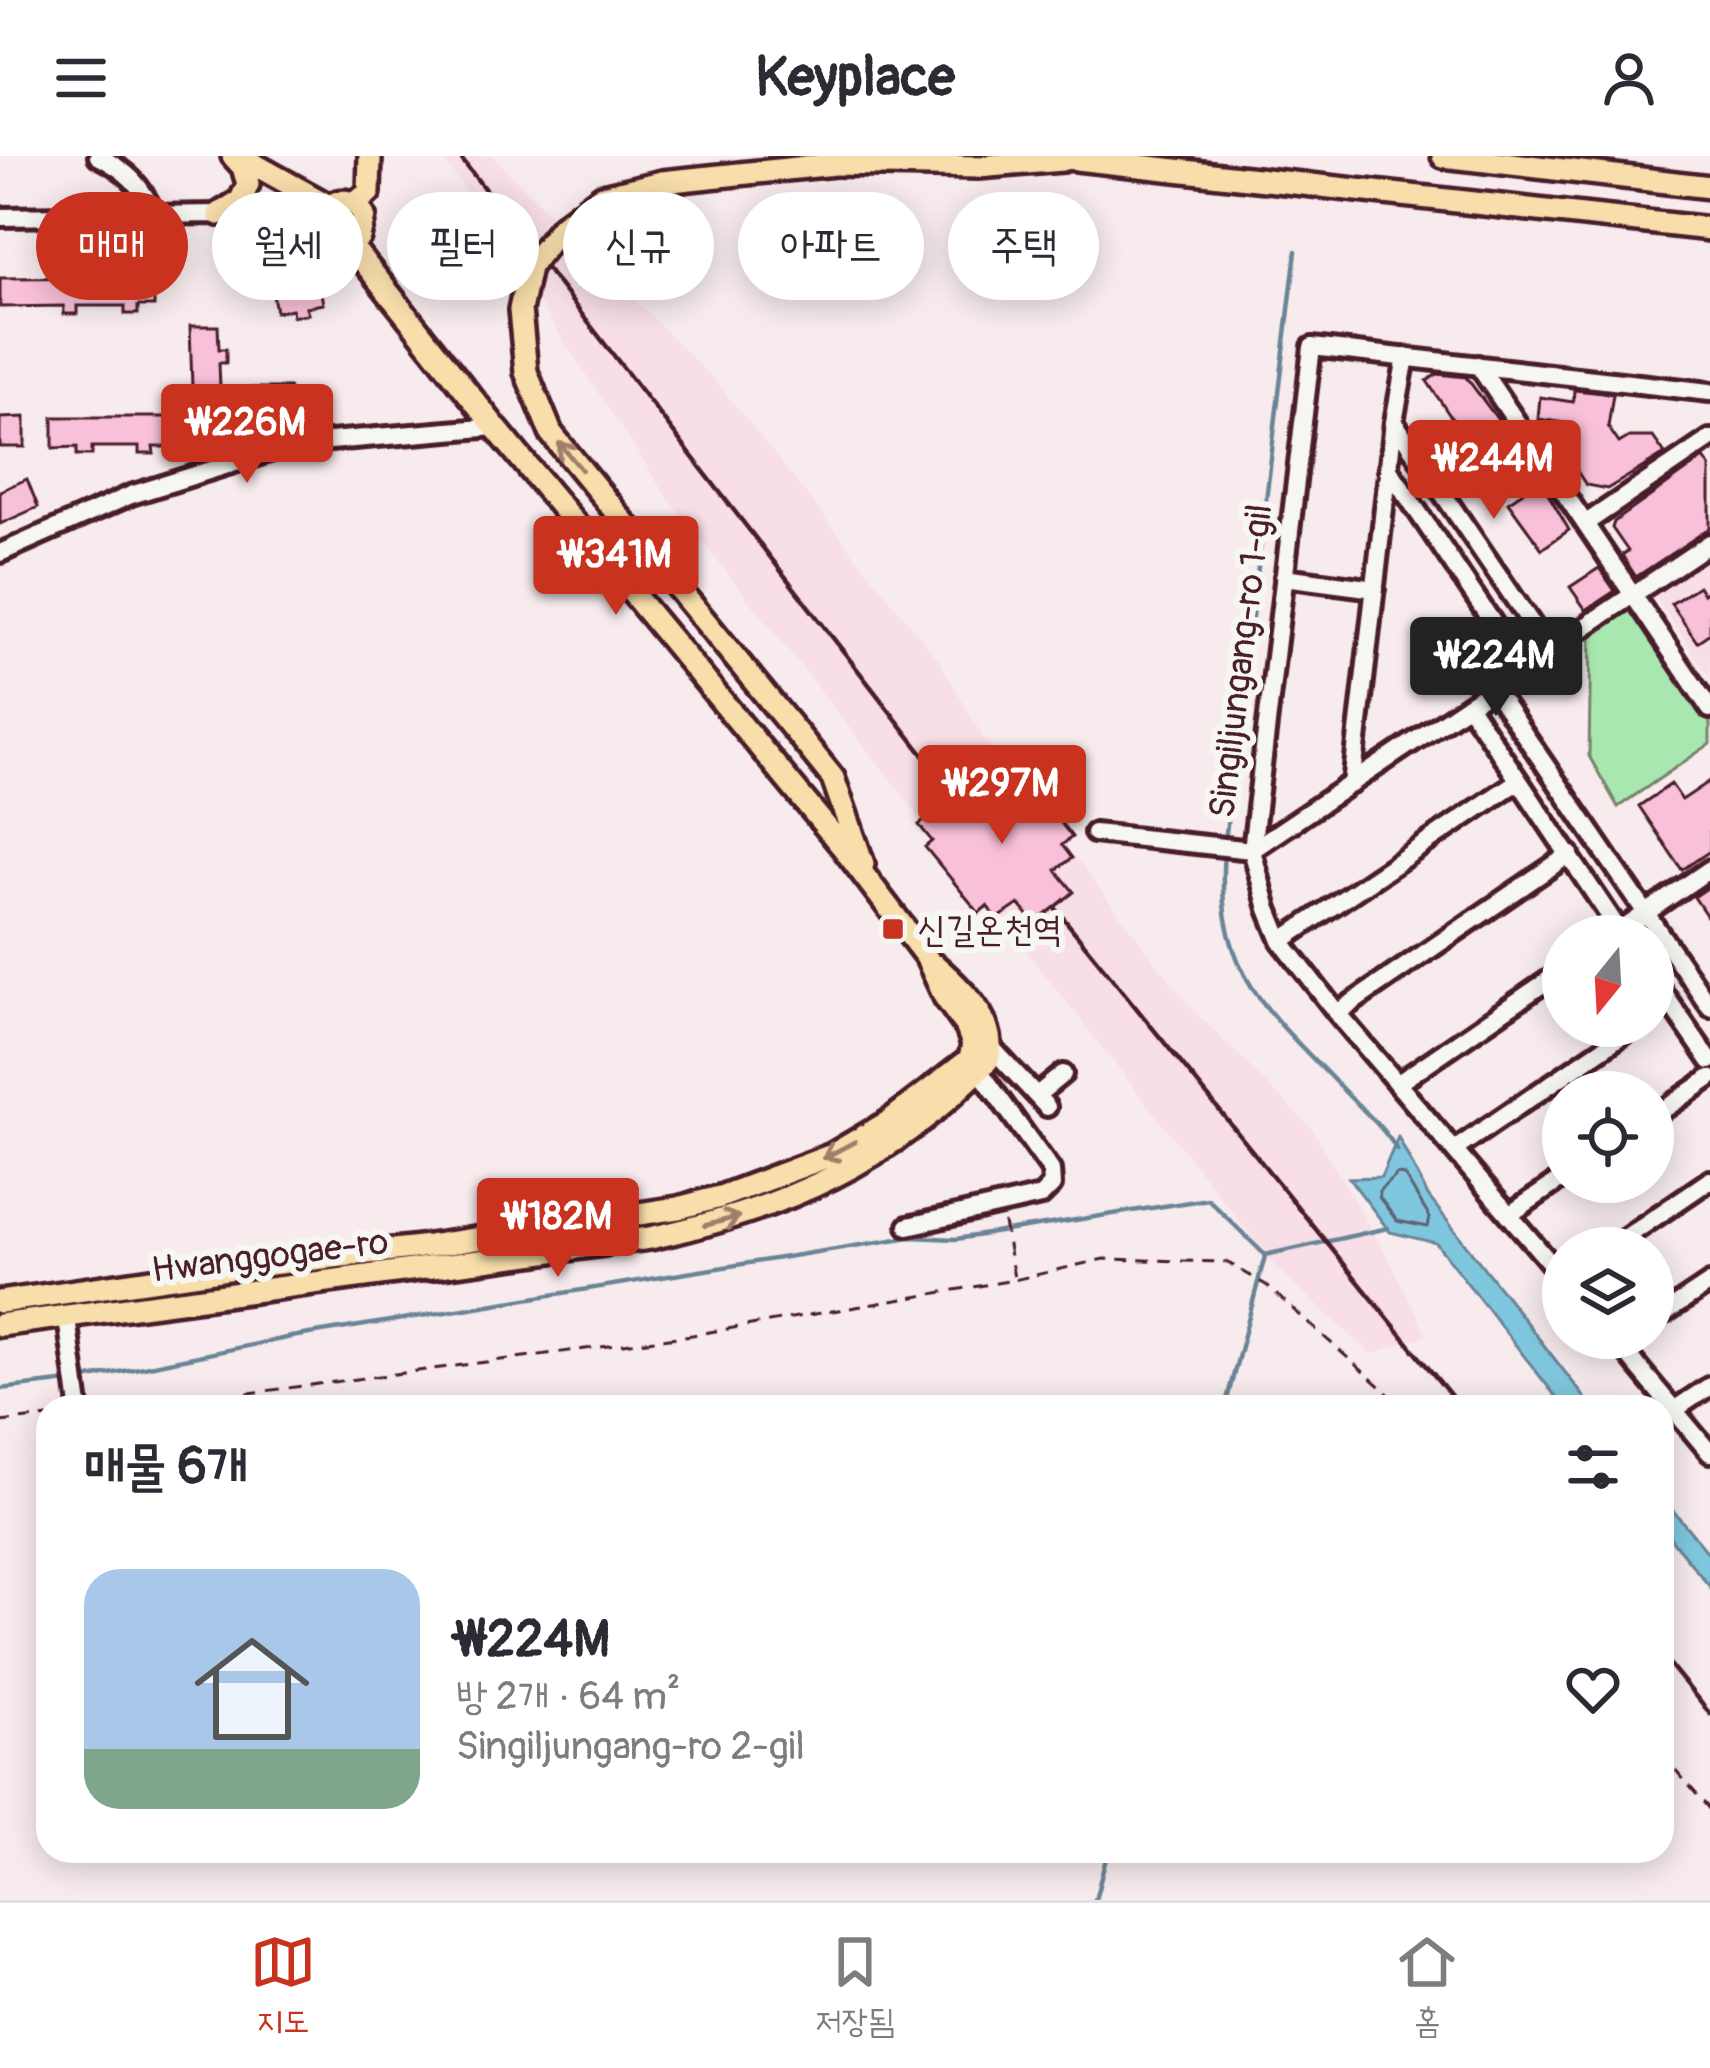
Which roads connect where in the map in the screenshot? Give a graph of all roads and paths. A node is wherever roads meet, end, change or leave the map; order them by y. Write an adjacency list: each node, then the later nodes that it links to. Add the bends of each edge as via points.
1 (98, 156): 8 (street)
2 (236, 156): 9 (main road); 10 (main road)
3 (370, 156): 11 (main road)
4 (1049, 156): 6 (main road)
5 (1443, 156): 7 (main road)
6 (1077, 159): 14 (main road); 40 (main road, one-way to 6, bridge, via 833,778 551,434 526,372 520,310 529,267 562,226 602,196 662,182 835,164)
7 (1710, 187)
8 (144, 192)
9 (244, 192)
10 (293, 192)
11 (363, 198)
12 (36, 216): 13 (street)
13 (0, 217)
14 (1710, 229)
15 (363, 261): 20 (main road)
16 (1406, 357): 17 (street, Singiljungang-ro 1-gil); 19 (street); 26 (street, Singiljungang-ro 1-gil, via 1312,346)
17 (1478, 365): 18 (street, Singiljungang-ro 1-gil); 23 (street)
18 (1710, 392)
19 (1394, 422): 22 (street); 29 (street)
20 (495, 427): 25 (street, via 295,444 131,495); 40 (main road)
21 (1710, 439): 23 (street)
22 (1389, 469): 27 (street); 30 (street)
23 (1586, 523): 28 (street)
24 (1710, 543): 28 (street)
25 (0, 554)
26 (1284, 577): 27 (street); 37 (street, Singiljungang-ro 1-gil)
27 (1375, 589): 35 (street)
28 (1634, 595): 29 (street); 33 (street)
29 (1550, 651): 30 (street)
30 (1524, 669): 31 (street)
31 (1494, 690): 32 (street); 41 (street)
32 (1468, 705): 34 (street); 35 (street)
33 (1710, 710)
34 (1518, 781): 38 (street); 43 (street)
35 (1352, 784): 37 (street)
36 (1094, 833): 37 (street)
37 (1244, 849): 43 (street, Singiljungang-ro 1-gil)
38 (1570, 854): 42 (street); 48 (street)
39 (1710, 869): 41 (street)
40 (869, 882): 44 (main road)
41 (1646, 914): 46 (street)
42 (1607, 915)
43 (1281, 941): 48 (street, Singiljungang-ro 1-gil)
44 (927, 958): 50 (main road, via 968,1000); 52 (main road, via 967,1028)
45 (1542, 984): 55 (street)
46 (1710, 1007)
47 (1674, 1009): 51 (street)
48 (1336, 1013): 55 (street, Singiljungang-ro 1-gil)
49 (1605, 1047): 57 (street)
50 (992, 1048): 52 (main road, Hwanggogae-ro); 53 (street, via 1042,1101)
51 (1710, 1061)
52 (974, 1065): 62 (street, via 1051,1170 1052,1185 1041,1196); 67 (main road, Hwanggogae-ro, one-way to 67, via 832,1155 678,1208); 69 (main road, Hwanggogae-ro, one-way to 52, via 593,1247 749,1214 869,1160)
53 (1063, 1074)
54 (1710, 1078): 56 (street)
55 (1397, 1084): 57 (street, Singiljungang-ro 1-gil)
56 (1674, 1103)
57 (1454, 1150): 61 (street, Singiljungang-ro 1-gil)
58 (1710, 1180): 63 (street)
59 (1542, 1192): 61 (street)
60 (1003, 1214): 65 (path)
61 (1509, 1215): 64 (street, Singiljungang-ro 1-gil)
62 (908, 1226)
63 (1641, 1227)
64 (1542, 1254)
65 (1014, 1280): 74 (path, via 692,1335); 75 (path, via 1104,1258 1227,1262 1266,1285)
66 (1710, 1282): 68 (street)
67 (0, 1302)
68 (1674, 1307)
69 (67, 1318): 70 (main road, Hwanggogae-ro); 73 (street)
70 (0, 1324)
71 (1635, 1359): 76 (street)
72 (1710, 1386): 77 (street)
73 (78, 1395)
74 (234, 1395)
75 (1390, 1395)
76 (1662, 1395)
77 (1674, 1410): 80 (street)
78 (36, 1419): 79 (path)
79 (0, 1422)
80 (1710, 1453)
81 (1674, 1768): 82 (path)
82 (1710, 1810)

